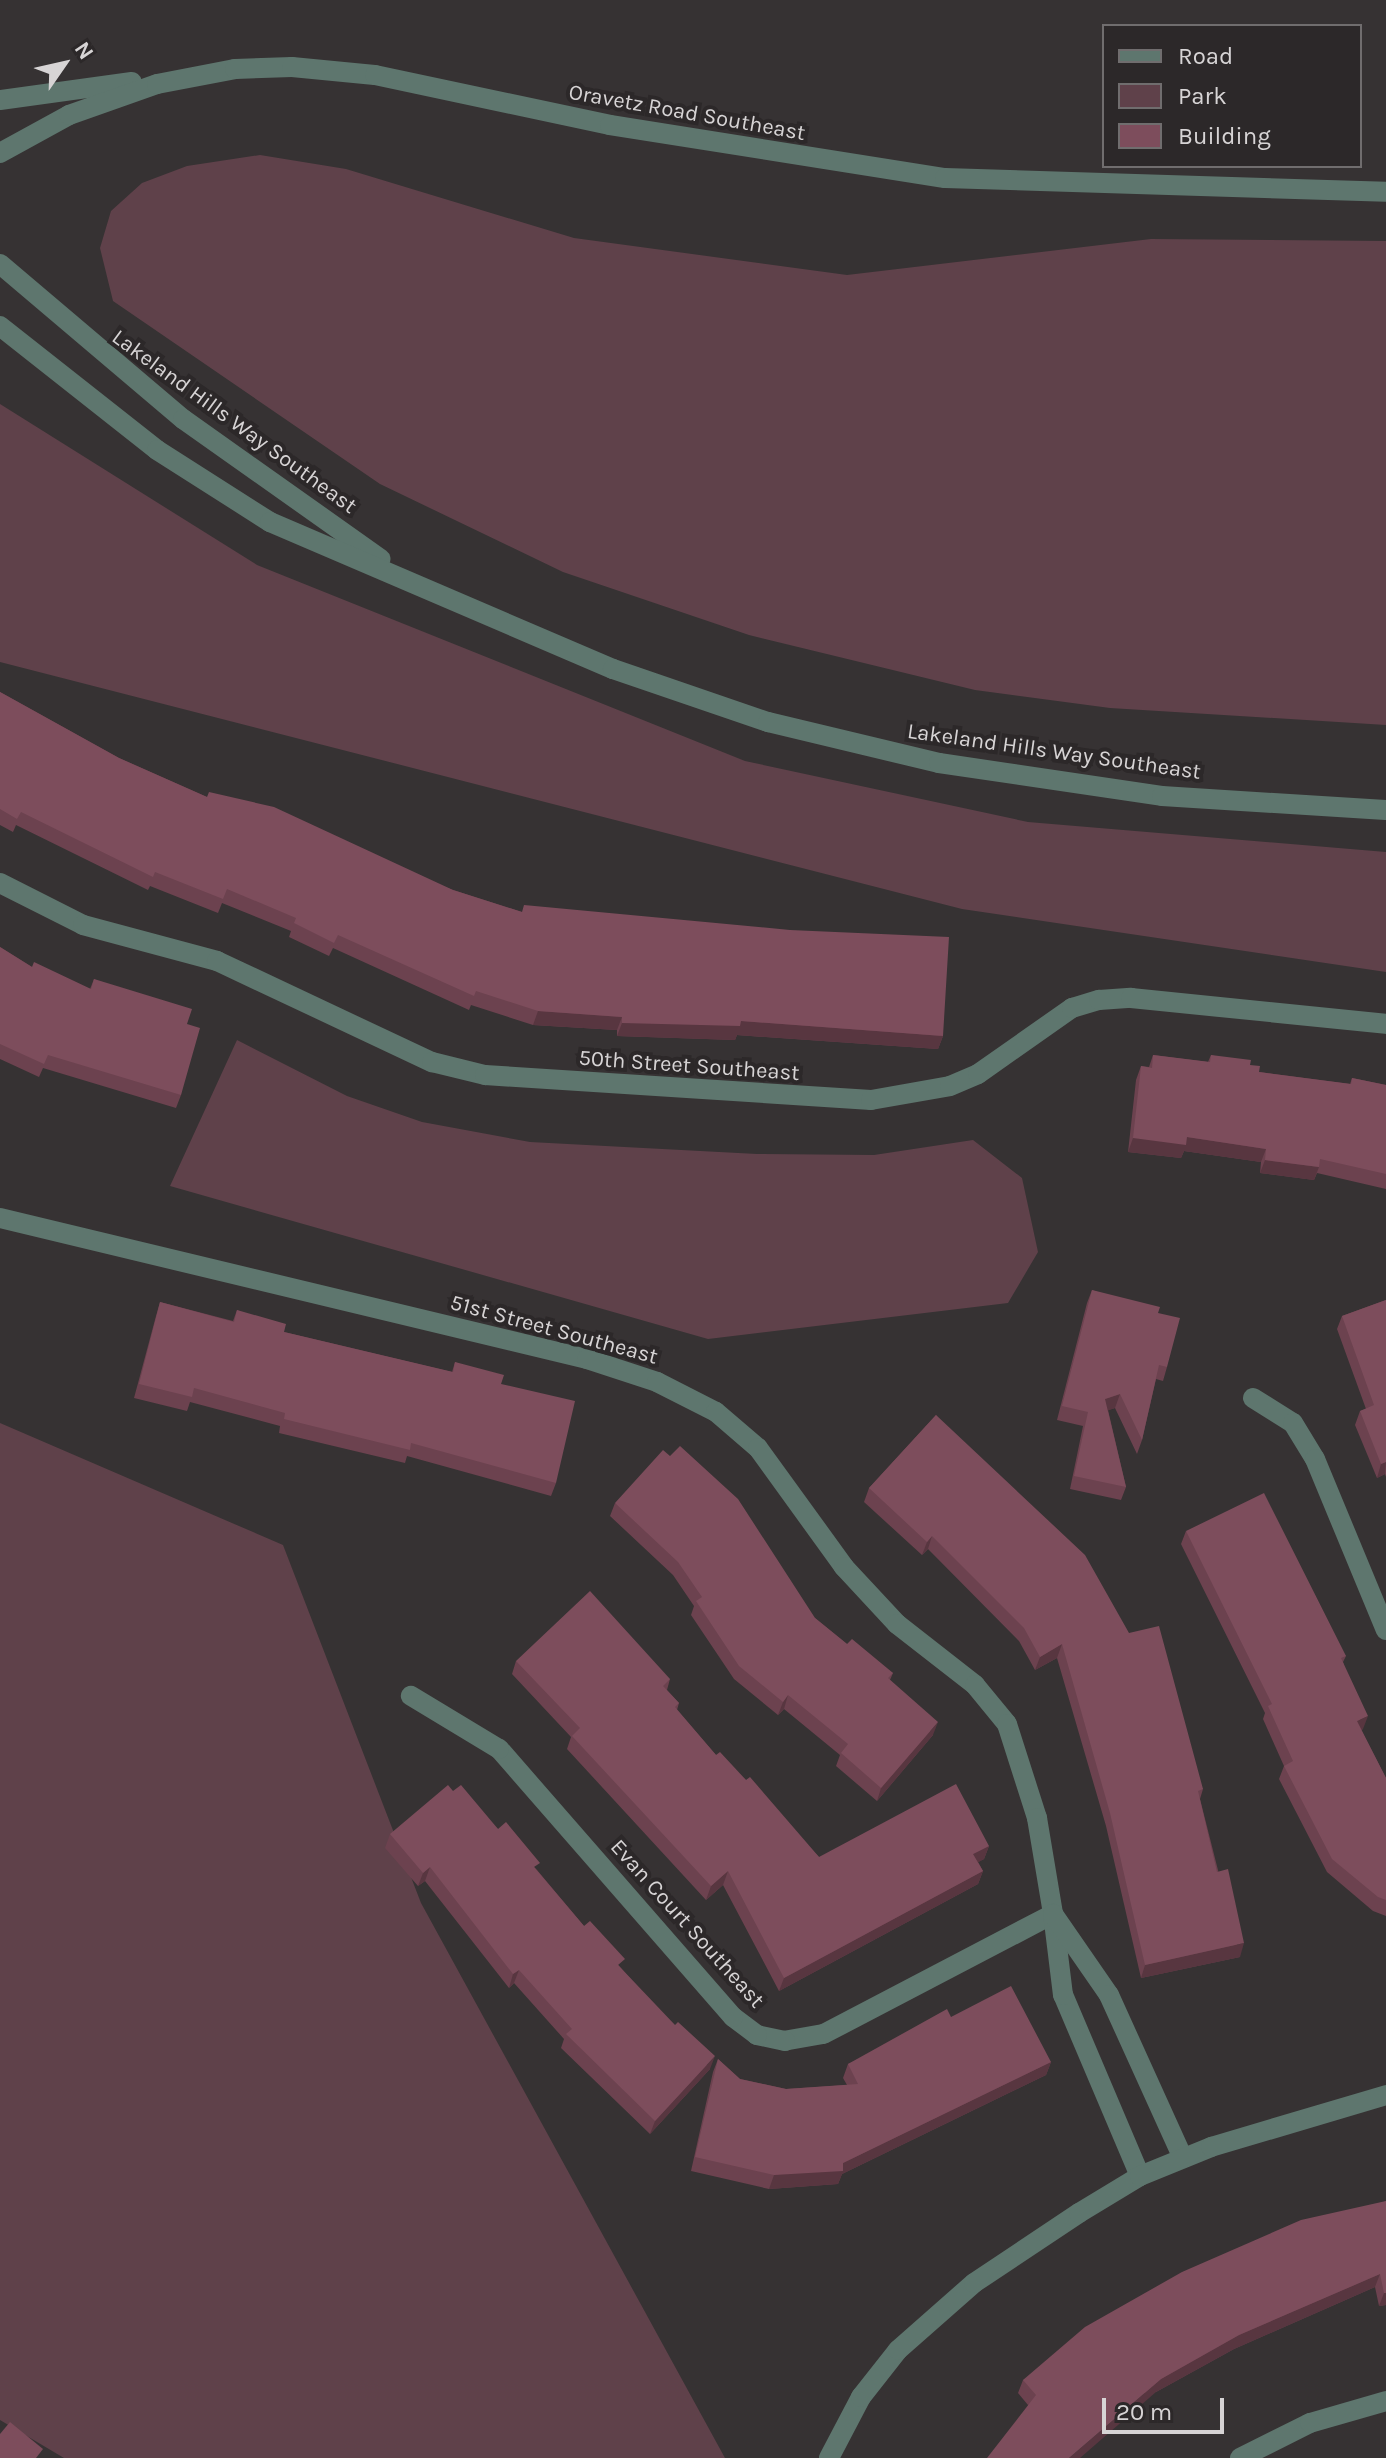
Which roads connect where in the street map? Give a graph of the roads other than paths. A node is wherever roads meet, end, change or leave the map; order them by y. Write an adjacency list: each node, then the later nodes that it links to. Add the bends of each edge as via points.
1 (235, 69): 2 (street); 3 (street, Oravetz Road Southeast, via 121,95 49,124); 4 (street, Oravetz Road Southeast, via 292,67 375,75 610,125 945,178)
2 (0, 100)
3 (0, 153)
4 (1386, 192)
5 (0, 264): 7 (street, Lakeland Hills Way Southeast, via 183,419)
6 (0, 326): 7 (street, Lakeland Hills Way Southeast, via 157,450 270,522)
7 (410, 579): 8 (street, Lakeland Hills Way Southeast, via 613,669 768,722 908,755 1162,796)
8 (1386, 810)
9 (0, 883): 10 (street, 50th Street Southeast, via 83,925 217,961 432,1062 485,1075 871,1100 950,1086 978,1074 1072,1008 1099,1000 1131,998)
10 (1386, 1024)
11 (0, 1218): 15 (street, 51st Street Southeast, via 587,1359 657,1382 716,1412 758,1448 844,1567 975,1685 1007,1724 1037,1818)
12 (1253, 1398): 13 (street, via 1293,1423 1315,1459)
13 (1386, 1630)
14 (411, 1696): 15 (street, Evan Court Southeast, via 499,1749 733,2017 757,2035 785,2041 823,2034)
15 (1053, 1914): 17 (street, 51st Street Southeast, via 1109,1995); 18 (street, 51st Street Southeast, via 1063,1995)
16 (1386, 2095): 17 (street)
17 (1183, 2158): 18 (street)
18 (1140, 2176): 20 (street, via 974,2283 898,2350 861,2397)
19 (1386, 2401): 21 (street, via 1310,2423)
20 (829, 2458)
21 (1240, 2458)

